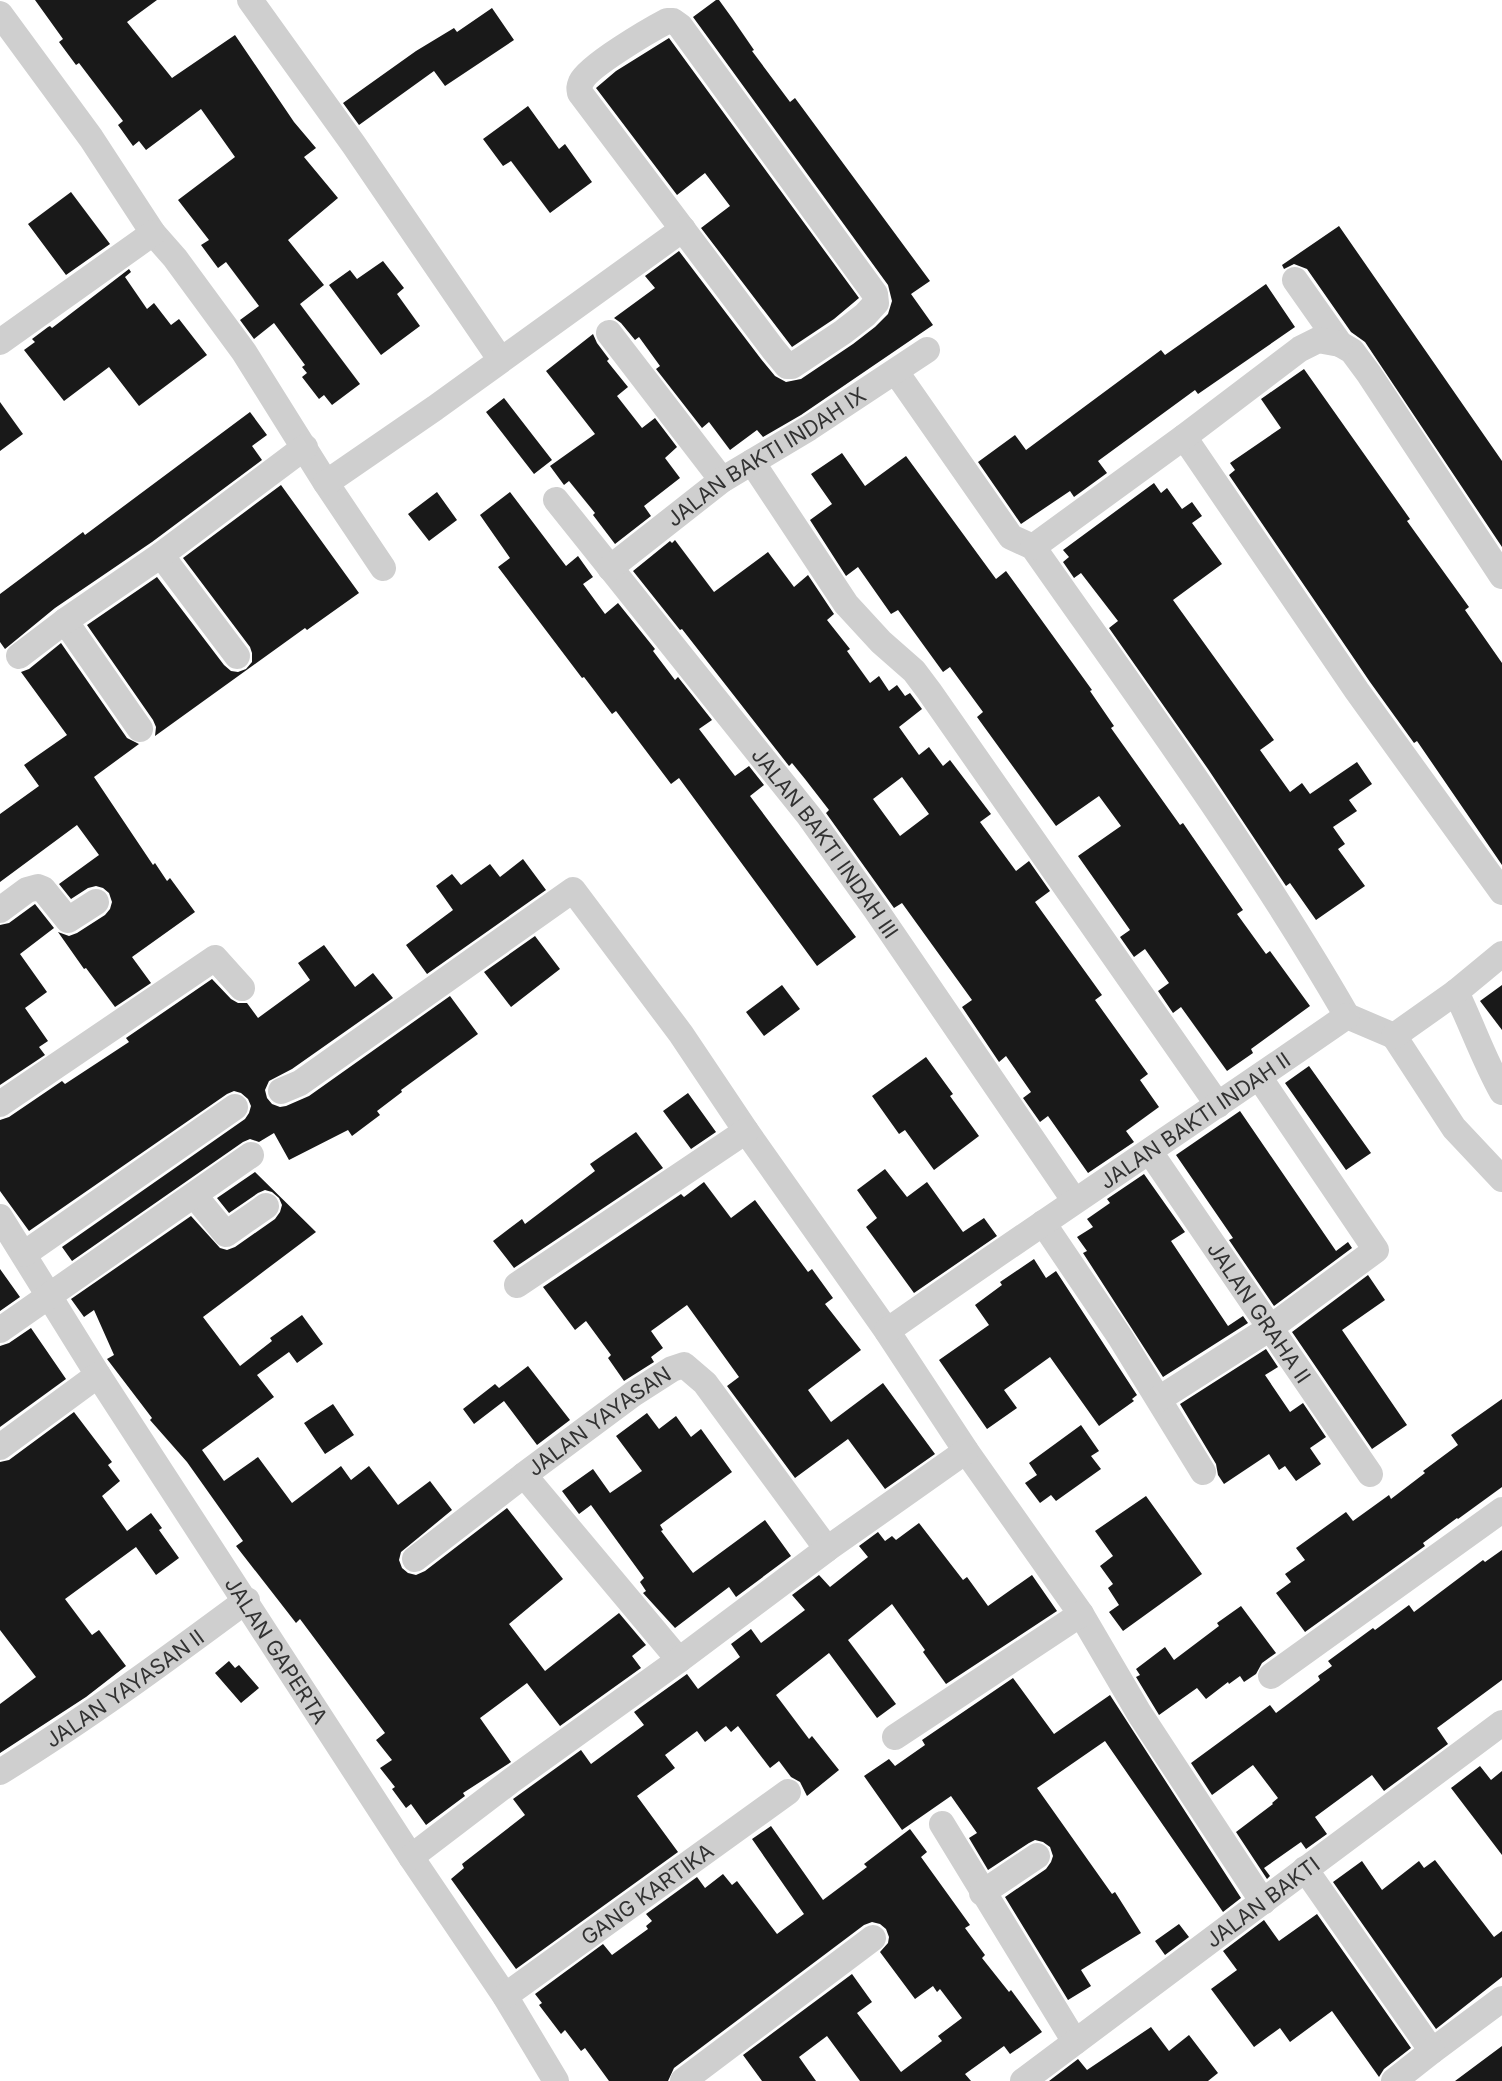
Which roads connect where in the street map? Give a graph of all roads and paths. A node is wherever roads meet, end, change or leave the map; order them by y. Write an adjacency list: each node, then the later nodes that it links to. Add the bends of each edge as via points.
1 (250, 0): 10 (street)
2 (0, 14): 4 (street, via 91,138)
3 (683, 229): 3 (street, via 579,89 583,78 607,59 667,21 680,26 875,294 876,303 834,339 787,366); 10 (street)
4 (153, 233): 7 (street); 13 (street, via 244,352)
5 (1295, 280): 8 (street)
6 (609, 333): 15 (street)
7 (0, 342)
8 (1340, 344): 12 (street, via 1318,340 1300,348); 22 (street, via 1352,351 1369,374)
9 (927, 350): 11 (street, JALAN BAKTI INDAH IX)
10 (500, 359): 16 (street)
11 (896, 372): 14 (street, JALAN BAKTI INDAH IX); 18 (street, via 1011,537)
12 (1184, 437): 18 (street); 27 (street, via 1357,691)
13 (305, 447): 16 (street); 19 (street)
14 (752, 462): 15 (street, JALAN BAKTI INDAH IX); 39 (street, via 846,604 929,691)
15 (722, 480): 21 (street, JALAN BAKTI INDAH IX)
16 (326, 483): 20 (street)
17 (556, 500): 21 (street, JALAN BAKTI INDAH III)
18 (1032, 547): 33 (street, via 1206,793)
19 (161, 555): 23 (street); 25 (street)
20 (383, 568)
21 (610, 568): 46 (street, JALAN BAKTI INDAH III, via 809,816)
22 (1502, 576)
23 (65, 621): 24 (street); 26 (street)
24 (19, 656)
25 (237, 656)
26 (140, 729)
27 (1502, 892)
28 (96, 902): 29 (street, via 68,920 43,889 35,887)
29 (0, 910)
30 (1502, 954): 32 (street)
31 (242, 988): 38 (street, via 215,958)
32 (1456, 992): 34 (street); 37 (street)
33 (1347, 1016): 34 (street); 35 (street, JALAN BAKTI INDAH II)
34 (1394, 1036): 44 (street, via 1454,1128)
35 (1259, 1077): 39 (street, JALAN BAKTI INDAH II); 53 (street, via 1376,1250)
36 (281, 1091): 41 (street, via 300,1083 571,890 681,1034)
37 (1502, 1092)
38 (0, 1104)
39 (1218, 1105): 42 (street, JALAN BAKTI INDAH II)
40 (234, 1107): 50 (street)
41 (746, 1131): 51 (street); 55 (street)
42 (1150, 1152): 46 (street, JALAN BAKTI INDAH II); 53 (street, JALAN GRAHA II)
43 (251, 1155): 45 (street)
44 (1502, 1179)
45 (194, 1195): 47 (street, via 226,1234); 52 (street)
46 (1074, 1200): 49 (street, JALAN BAKTI INDAH II)
47 (266, 1206)
48 (0, 1217): 50 (street, JALAN GAPERTA)
49 (1043, 1223): 55 (street, JALAN BAKTI INDAH II); 57 (street)
50 (24, 1254): 52 (street, JALAN GAPERTA)
51 (517, 1285)
52 (50, 1295): 54 (street); 56 (street, JALAN GAPERTA)
53 (1270, 1328): 57 (street); 61 (street, JALAN GRAHA II)
54 (0, 1330)
55 (887, 1331): 59 (street)
56 (98, 1375): 58 (street); 66 (street, JALAN GAPERTA)
57 (1159, 1399): 60 (street)
58 (0, 1447)
59 (966, 1451): 64 (street); 67 (street)
60 (1203, 1472)
61 (1370, 1474)
62 (524, 1475): 64 (street, JALAN YAYASAN, via 633,1394 684,1365 705,1383); 65 (street); 68 (street, JALAN YAYASAN)
63 (1502, 1510): 69 (street)
64 (827, 1549): 68 (street)
65 (415, 1559)
66 (247, 1600): 72 (street, JALAN YAYASAN II, via 57,1737); 76 (street, JALAN GAPERTA)
67 (1081, 1614): 71 (street); 79 (street, via 1139,1713)
68 (679, 1660): 76 (street)
69 (1270, 1676)
70 (1502, 1723): 77 (street, JALAN BAKTI)
71 (895, 1737)
72 (0, 1772)
73 (788, 1792): 81 (street, GANG KARTIKA)
74 (942, 1824): 78 (street)
75 (1037, 1856): 78 (street)
76 (411, 1857): 81 (street, JALAN GAPERTA)
77 (1306, 1869): 79 (street, JALAN BAKTI); 84 (street)
78 (982, 1893): 83 (street)
79 (1263, 1902): 83 (street, JALAN BAKTI)
80 (873, 1938): 86 (street)
81 (505, 1996): 85 (street, JALAN GAPERTA)
82 (1502, 1999): 84 (street)
83 (1076, 2042): 87 (street, JALAN BAKTI)
84 (1432, 2051): 88 (street)
85 (547, 2077)
86 (683, 2081)
87 (1023, 2081)
88 (1394, 2081)

